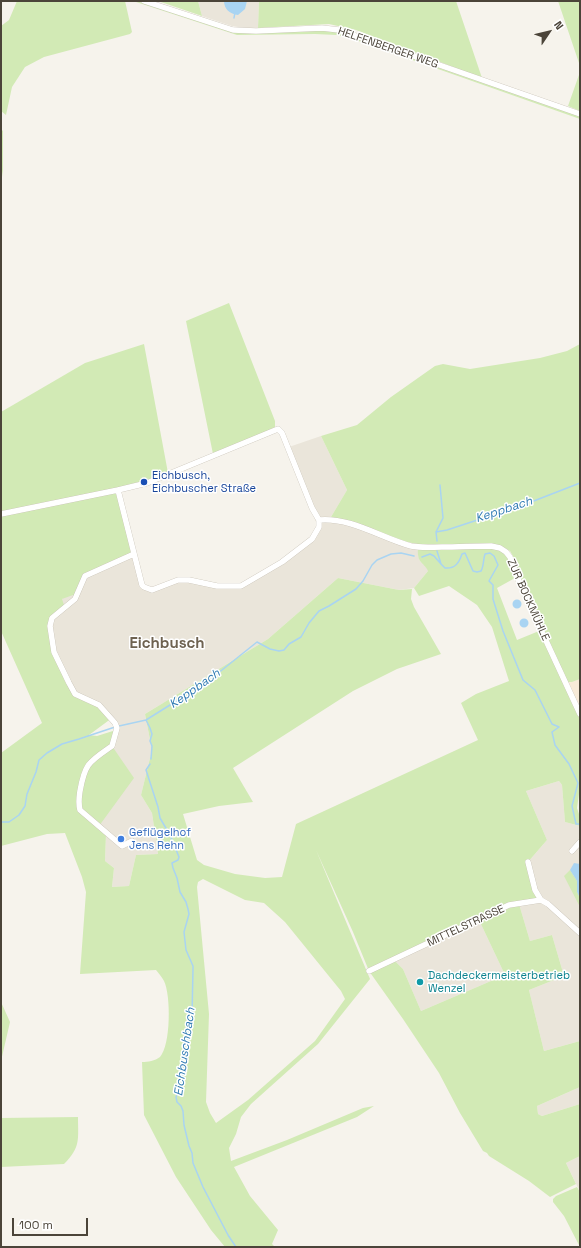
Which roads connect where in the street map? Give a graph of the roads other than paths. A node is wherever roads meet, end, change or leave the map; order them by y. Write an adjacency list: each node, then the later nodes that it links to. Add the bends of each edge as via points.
1 (144, 1): 2 (street, HELFENBERGER WEG, via 233,30 339,30)
2 (580, 114)
3 (118, 490): 4 (street); 5 (street, via 147,482 278,429 282,433); 6 (street)
4 (1, 514)
5 (319, 520): 6 (street, via 319,527 312,539 282,562 241,586 217,586 178,580 152,590 142,585); 7 (street, ZUR BOCKMÜHLE, via 328,519 348,524 420,548 491,546 506,552)
6 (134, 554): 8 (street, via 85,576 75,599 52,618 50,626 54,652 75,694 99,705 114,723 112,746 92,760 83,776 78,804 80,810 122,846)
7 (580, 714)
8 (132, 841)
9 (580, 842): 10 (street)
10 (572, 851)
11 (528, 862): 12 (street, via 534,890)
12 (541, 900): 13 (street); 14 (street, MITTELSTRASSE, via 509,906)
13 (580, 933)
14 (369, 971)

